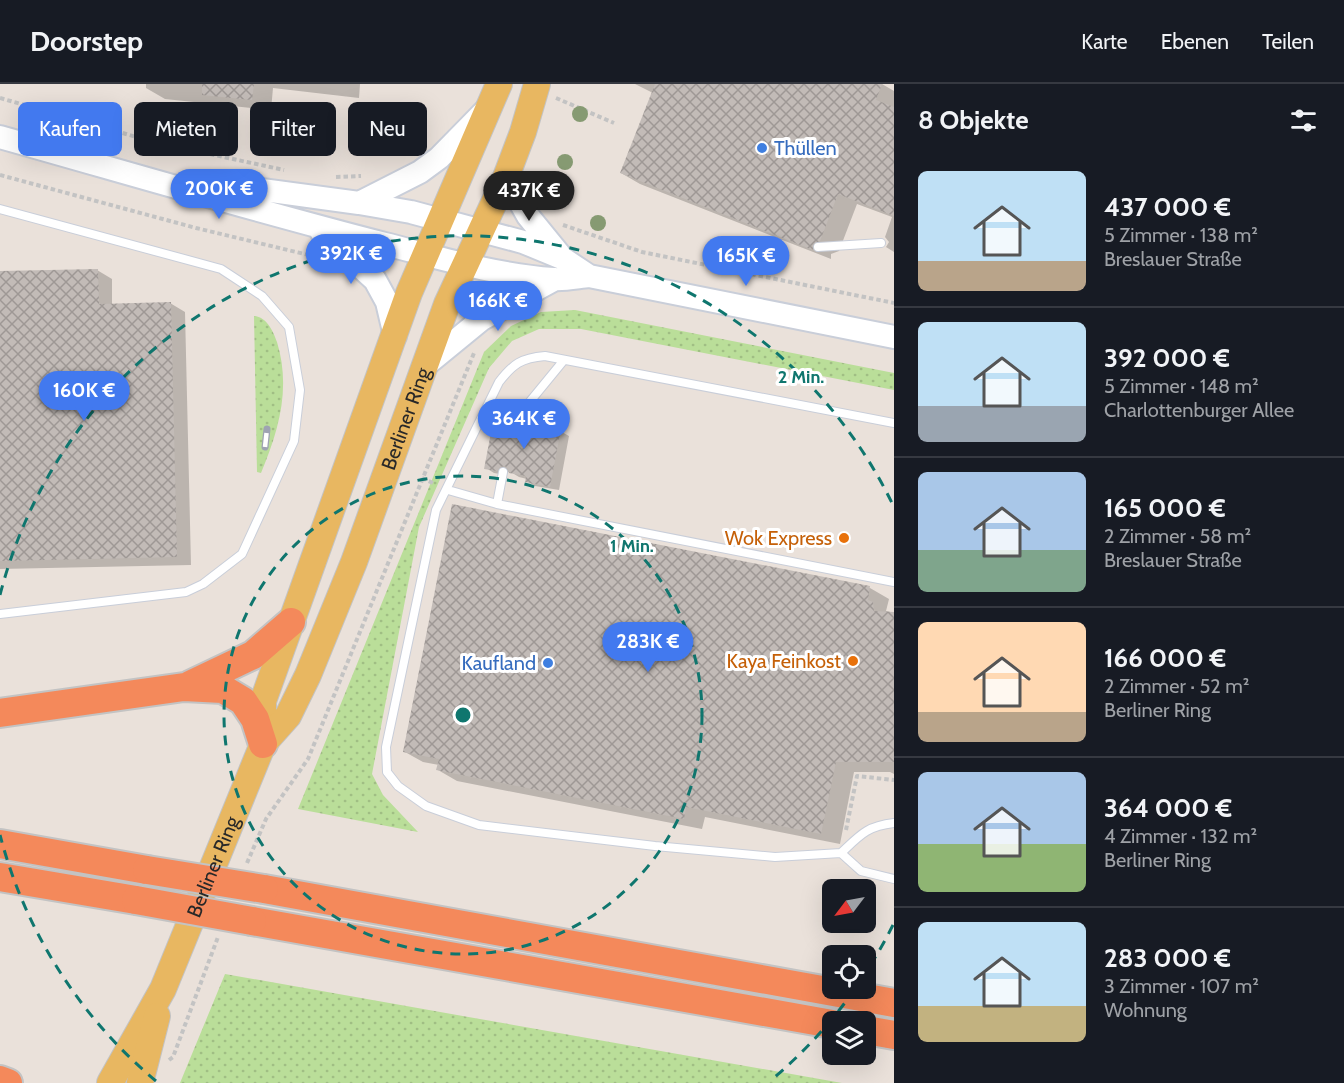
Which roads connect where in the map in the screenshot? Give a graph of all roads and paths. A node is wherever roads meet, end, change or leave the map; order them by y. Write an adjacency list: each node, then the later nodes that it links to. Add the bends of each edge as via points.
1 (546, 91): 4 (path); 11 (main road, Berliner Ring, via 523,132)
2 (495, 94): 12 (street, via 439,158); 14 (main road, Berliner Ring)
3 (0, 98): 6 (path, via 154,142)
4 (614, 123)
5 (0, 137): 7 (street)
6 (288, 171)
7 (132, 173): 12 (street); 16 (street)
8 (368, 175): 10 (path)
9 (0, 176): 22 (path)
10 (326, 176)
11 (506, 177): 17 (main road, Berliner Ring); 21 (street, via 528,216)
12 (359, 203): 14 (street)
13 (0, 210): 38 (lane, via 221,269 261,296 289,327 300,390 294,441 242,554 203,584 186,592)
14 (440, 219): 17 (street); 20 (main road, Berliner Ring)
15 (562, 224): 26 (path, via 642,252)
16 (317, 228): 20 (street); 27 (street, via 378,285 387,302)
17 (482, 231): 21 (street); 23 (main road, Berliner Ring)
18 (881, 243): 19 (lane)
19 (818, 247)
20 (425, 255): 23 (street); 27 (main road, Berliner Ring)
21 (562, 258): 24 (street)
22 (326, 260)
23 (465, 265): 25 (street); 31 (main road, Berliner Ring)
24 (590, 276): 25 (street); 28 (street)
25 (555, 279): 31 (street, via 482,319)
26 (894, 303)
27 (395, 336): 39 (main road, Berliner Ring)
28 (894, 337)
29 (474, 351): 43 (path)
30 (564, 360): 32 (lane); 33 (lane); 35 (lane, via 528,357 511,367 499,382)
31 (427, 364): 42 (main road, Berliner Ring, via 308,675 288,716)
32 (514, 421)
33 (894, 423)
34 (503, 472): 36 (lane)
35 (448, 490): 36 (lane); 47 (lane, via 436,510 386,747 387,772 398,786 426,806 479,825 775,857)
36 (497, 504): 37 (lane)
37 (894, 582)
38 (0, 614)
39 (291, 622): 40 (highway, via 253,655); 42 (main road, Berliner Ring, via 263,701)
40 (184, 687): 41 (highway); 42 (highway, via 223,689 243,701 255,719)
41 (0, 713)
42 (263, 744): 50 (main road, Berliner Ring)
43 (308, 759)
44 (894, 780): 47 (path, via 857,776)
45 (894, 823): 47 (lane, via 876,825)
46 (0, 844): 51 (highway, bridge)
47 (841, 853): 49 (lane, via 861,872)
48 (0, 877): 52 (highway, bridge)
49 (894, 879)
50 (163, 989): 57 (main road, Berliner Ring); 58 (main road, Berliner Ring)
51 (894, 1003)
52 (822, 1022)
53 (876, 1032): 54 (highway)
54 (894, 1035)
55 (0, 1080): 56 (highway)
56 (8, 1083)
57 (110, 1083)
58 (140, 1083)

